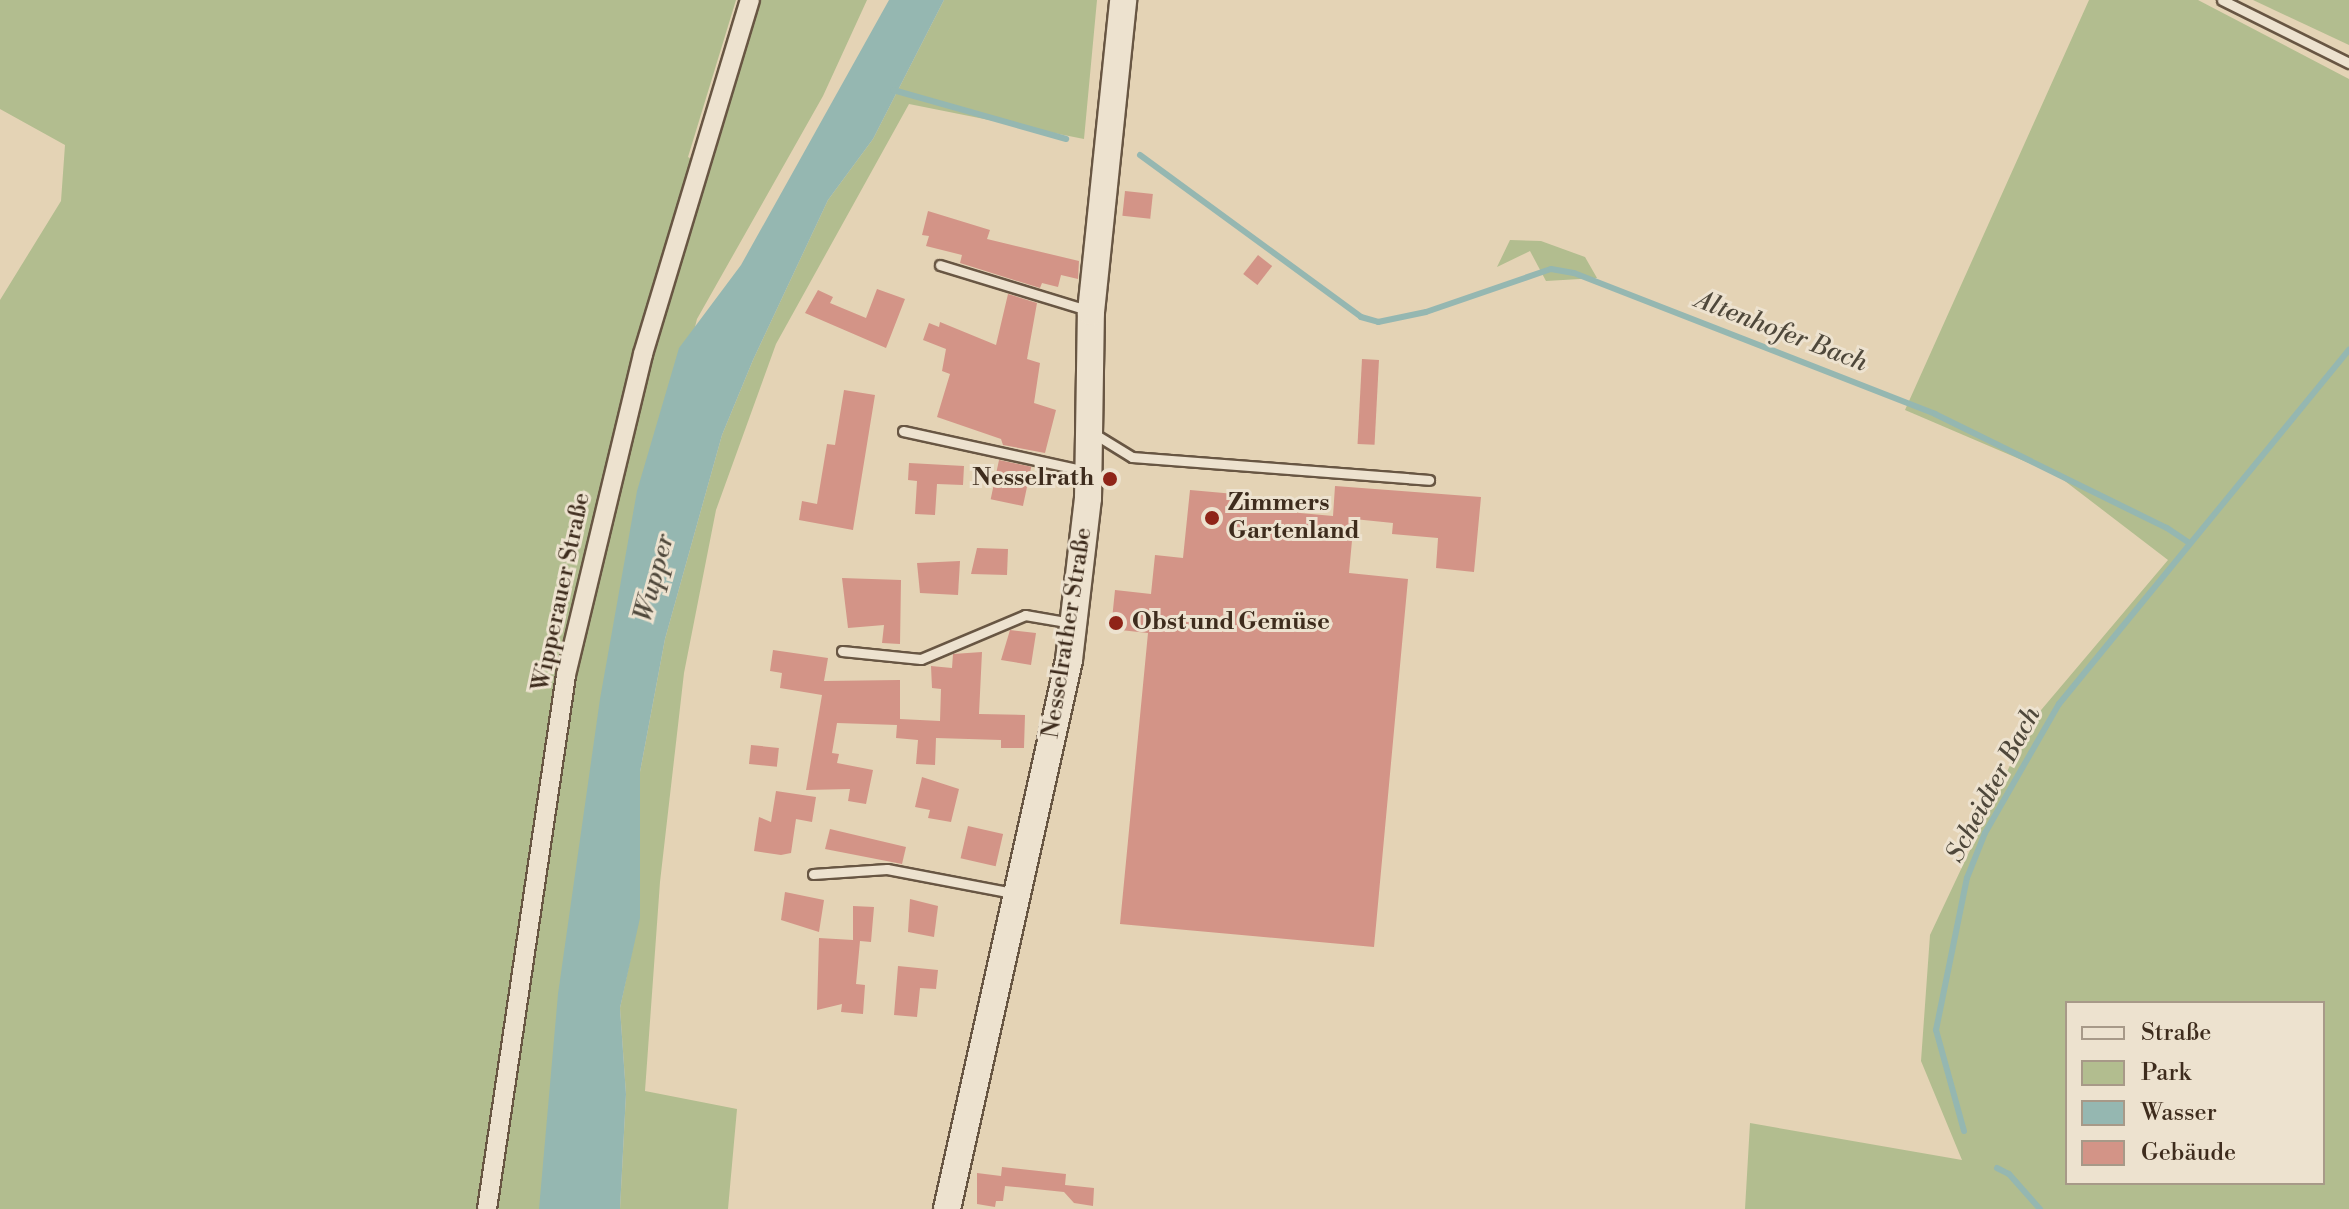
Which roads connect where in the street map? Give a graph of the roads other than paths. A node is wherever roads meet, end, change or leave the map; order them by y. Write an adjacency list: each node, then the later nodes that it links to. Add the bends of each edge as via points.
1 (750, 0): 15 (street, Wipperauer Straße, via 643,354 566,675)
2 (1123, 0): 6 (main road, Nesselrather Straße)
3 (2222, 0): 4 (lane)
4 (2349, 63)
5 (940, 265): 6 (lane)
6 (1091, 312): 8 (main road, Nesselrather Straße)
7 (903, 431): 9 (lane)
8 (1090, 431): 9 (main road, Nesselrather Straße); 10 (lane, via 1132,457)
9 (1089, 471): 11 (main road, Nesselrather Straße)
10 (1429, 480)
11 (1074, 623): 12 (lane, via 1025,615 921,659); 14 (main road, Nesselrather Straße)
12 (842, 651)
13 (813, 874): 14 (lane, via 887,869)
14 (1017, 894): 16 (main road, Nesselrather Straße)
15 (487, 1209)
16 (947, 1209)

